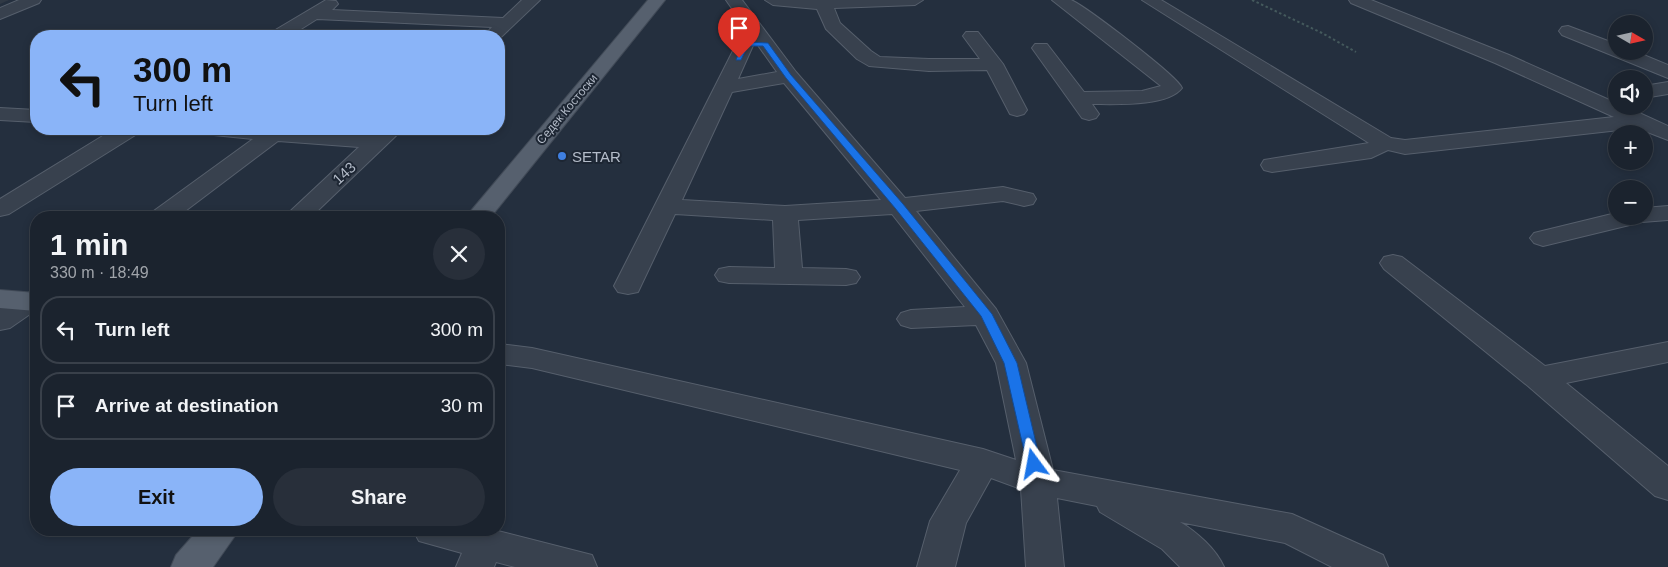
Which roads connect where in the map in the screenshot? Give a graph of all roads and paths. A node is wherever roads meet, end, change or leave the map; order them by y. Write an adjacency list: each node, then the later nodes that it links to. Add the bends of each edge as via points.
1 (33, 0): 13 (street)
2 (336, 0): 14 (street)
3 (532, 0): 16 (street)
4 (657, 0): 53 (main road, Седек Костоски)
5 (734, 0): 22 (street)
6 (773, 0): 12 (street)
7 (915, 0): 12 (street)
8 (1060, 0): 24 (street, via 1136,55 1172,88 1164,93 1084,106)
9 (1150, 0): 43 (street)
10 (1252, 0): 25 (path)
11 (1357, 0): 34 (street, via 1480,49)
12 (822, 2): 27 (street, via 832,25 876,62)
13 (0, 14)
14 (314, 14): 15 (street); 17 (street)
15 (423, 19): 16 (street); 18 (street)
16 (508, 23): 19 (street)
17 (288, 30)
18 (408, 30)
19 (500, 30)
20 (1568, 31): 23 (street)
21 (972, 36): 27 (street)
22 (755, 38): 29 (street); 30 (street)
23 (1608, 47)
24 (1040, 48)
25 (1356, 52)
26 (1639, 60): 28 (street)
27 (994, 64): 35 (street)
28 (1668, 72)
29 (789, 76): 30 (street); 49 (street)
30 (724, 87): 48 (street)
31 (1668, 88): 32 (street)
32 (1653, 90)
33 (1608, 98): 34 (street)
34 (1594, 100): 38 (street)
35 (1018, 110)
36 (0, 114): 37 (street)
37 (30, 116)
38 (1640, 121): 39 (street); 43 (street, via 1414,146)
39 (1668, 134)
40 (119, 135): 46 (street)
41 (272, 135): 51 (street)
42 (385, 135): 52 (street, 143)
43 (1384, 143): 44 (street, via 1371,151)
44 (1272, 165)
45 (0, 189): 46 (street)
46 (30, 191): 50 (street)
47 (1024, 199): 49 (street, via 1003,194)
48 (665, 206): 54 (street); 63 (street)
49 (899, 206): 54 (street); 67 (street)
50 (0, 209)
51 (169, 211)
52 (303, 211)
53 (484, 211)
54 (786, 213): 61 (street)
55 (1668, 213): 56 (street)
56 (1653, 214)
57 (1608, 222): 58 (street)
58 (1543, 238)
59 (1393, 263): 72 (street)
60 (729, 275): 61 (street)
61 (789, 276): 62 (street)
62 (846, 277)
63 (628, 286)
64 (0, 299): 65 (main road)
65 (30, 301)
66 (30, 303): 69 (street)
67 (986, 314): 68 (street); 74 (street, via 1010,363)
68 (912, 319)
69 (0, 321)
70 (1668, 352): 72 (street)
71 (505, 355): 73 (street, via 532,358)
72 (1539, 378): 75 (street)
73 (983, 462): 74 (street); 82 (street, via 948,521)
74 (1038, 481): 76 (street); 83 (street)
75 (1668, 486)
76 (1094, 491): 84 (street, via 1175,538); 85 (street, via 1292,529)
77 (215, 536): 80 (main road)
78 (444, 536): 79 (street)
79 (480, 555): 81 (street)
80 (190, 567)
81 (578, 567)
82 (936, 567)
83 (1045, 567)
84 (1205, 567)
85 (1369, 567)

